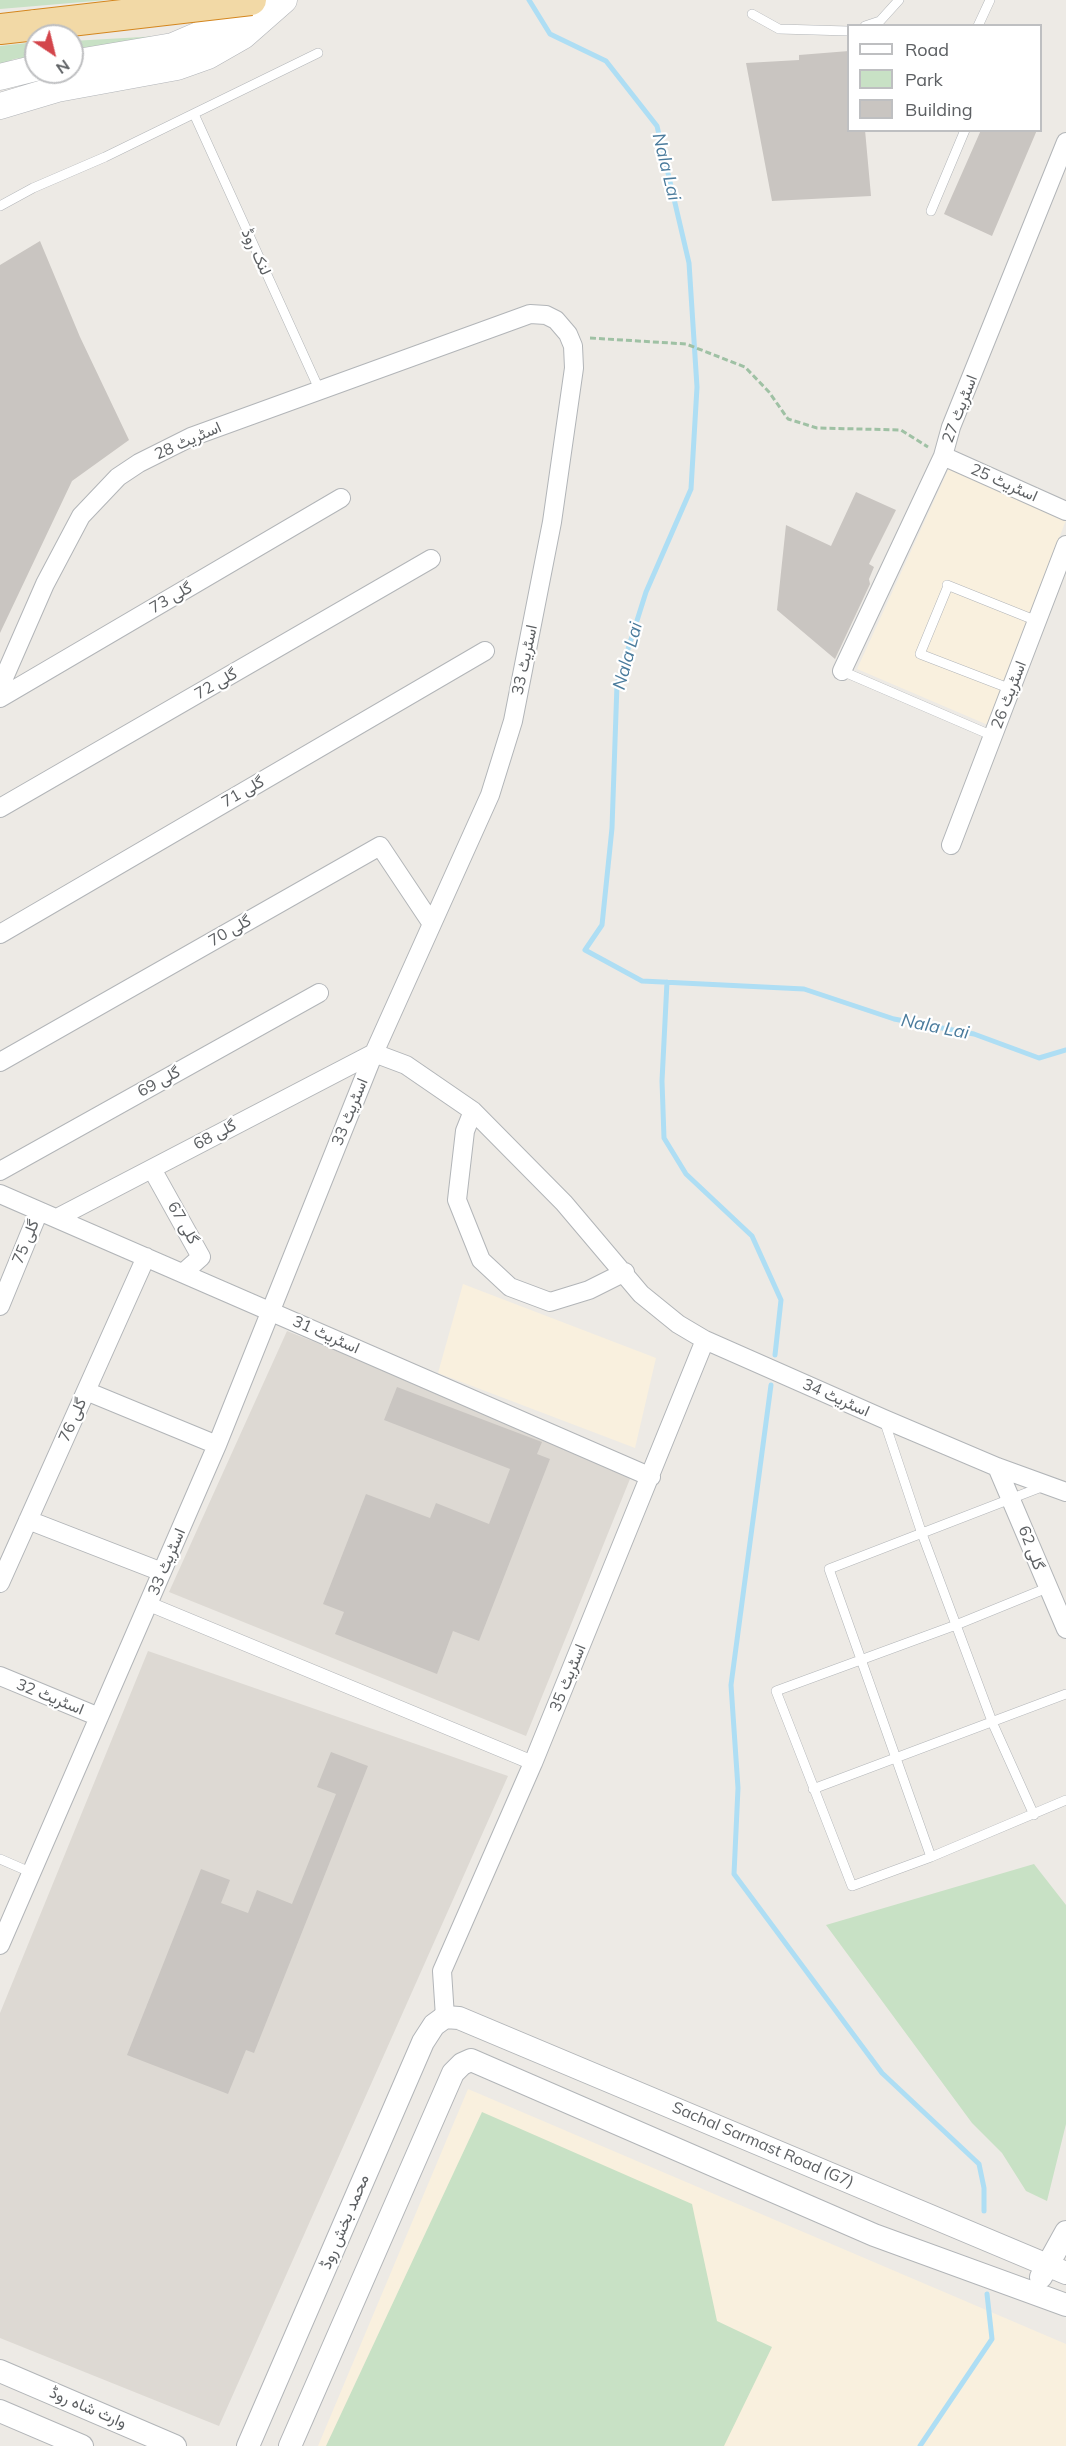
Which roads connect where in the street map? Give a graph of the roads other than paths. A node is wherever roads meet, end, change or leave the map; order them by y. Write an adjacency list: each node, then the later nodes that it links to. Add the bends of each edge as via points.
1 (251, 0): 8 (highway, bridge); 11 (main road, via 201,34 173,46)
2 (284, 0): 14 (main road, via 243,36 208,56 177,67 57,88)
3 (899, 0): 6 (lane, via 880,21)
4 (990, 0): 7 (lane)
5 (752, 14): 9 (lane, via 779,29)
6 (871, 24)
7 (979, 24)
8 (0, 29)
9 (847, 31)
10 (318, 53): 15 (lane)
11 (84, 61)
12 (24, 71): 13 (main road)
13 (0, 77)
14 (0, 106)
15 (194, 114): 18 (lane); 21 (lane, لنک روڈ)
16 (964, 132): 19 (lane)
17 (1066, 142): 22 (street, اسٹریٹ 27, via 951,427)
18 (0, 206)
19 (931, 211)
20 (567, 334): 21 (street, اسٹریٹ 28, via 556,320 530,314); 37 (street, اسٹریٹ 33, via 573,346 574,369 552,522 513,721 490,795)
21 (320, 389): 29 (street, اسٹریٹ 28, via 191,437 118,477 92,503 66,541)
22 (943, 456): 24 (street, اسٹریٹ 25); 30 (street, اسٹریٹ 27)
23 (341, 498): 33 (street, گلی 73)
24 (1066, 511)
25 (1066, 545): 27 (street, اسٹریٹ 26)
26 (431, 559): 35 (street, گلی 72)
27 (1037, 621): 32 (street, اسٹریٹ 26); 32 (lane, via 948,586 920,654)
28 (485, 651): 38 (street, گلی 71)
29 (5, 660): 31 (street, اسٹریٹ 28)
30 (842, 672): 34 (lane)
31 (0, 687)
32 (1011, 689): 34 (street, اسٹریٹ 26)
33 (0, 698)
34 (993, 736): 36 (street, اسٹریٹ 26)
35 (0, 808)
36 (951, 845)
37 (432, 924): 40 (street, اسٹریٹ 33); 41 (street, گلی 70, via 380,846)
38 (0, 934)
39 (319, 993): 44 (street, گلی 69)
40 (374, 1053): 42 (street, اسٹریٹ 34, via 406,1065); 43 (street, گلی 68); 52 (street, اسٹریٹ 33)
41 (0, 1062)
42 (473, 1111): 49 (street, اسٹریٹ 34, via 519,1155); 49 (street, via 465,1131 457,1200 481,1260 510,1287 550,1302 589,1290)
43 (152, 1169): 47 (street, گلی 68); 50 (street, گلی 67, via 201,1257)
44 (0, 1171)
45 (0, 1194): 46 (street, اسٹریٹ 31)
46 (39, 1210): 47 (street, اسٹریٹ 31); 51 (street, گلی 75)
47 (57, 1218): 48 (street, اسٹریٹ 31)
48 (146, 1257): 50 (street, اسٹریٹ 31); 54 (street, گلی 76)
49 (625, 1272): 53 (street, اسٹریٹ 34, via 641,1294)
50 (183, 1273): 52 (street, اسٹریٹ 31)
51 (0, 1306)
52 (271, 1311): 56 (street, اسٹریٹ 33); 58 (street, اسٹریٹ 31)
53 (705, 1340): 55 (street, اسٹریٹ 34); 58 (street, اسٹریٹ 35)
54 (86, 1391): 56 (street); 62 (street, گلی 76)
55 (884, 1419): 57 (street, اسٹریٹ 34); 63 (lane)
56 (217, 1445): 64 (street, اسٹریٹ 33)
57 (997, 1467): 59 (street, اسٹریٹ 34); 61 (street, گلی 62)
58 (651, 1477): 76 (street, اسٹریٹ 35)
59 (1048, 1484): 60 (street, اسٹریٹ 34); 61 (lane)
60 (1066, 1492)
61 (1012, 1499): 63 (lane); 66 (street, گلی 62)
62 (28, 1520): 64 (street); 65 (street, گلی 76)
63 (921, 1531): 68 (lane); 70 (lane, via 829,1569)
64 (162, 1572): 67 (street, اسٹریٹ 33)
65 (0, 1583)
66 (1047, 1588): 68 (lane); 69 (street, گلی 62)
67 (149, 1604): 73 (street, اسٹریٹ 33); 76 (street)
68 (956, 1625): 70 (lane); 74 (lane)
69 (1066, 1629)
70 (861, 1660): 75 (lane); 77 (lane, via 776,1691)
71 (0, 1676): 73 (street, اسٹریٹ 32)
72 (1066, 1694): 74 (lane)
73 (99, 1717): 82 (street, اسٹریٹ 33)
74 (993, 1724): 75 (lane); 79 (lane)
75 (895, 1758): 77 (lane); 80 (lane)
76 (533, 1763): 84 (street, اسٹریٹ 35, via 442,1971)
77 (813, 1789): 80 (lane, via 852,1886)
78 (1066, 1800): 79 (lane)
79 (1034, 1815): 80 (lane)
80 (931, 1857)
81 (0, 1859): 82 (lane)
82 (30, 1872): 83 (street, اسٹریٹ 33)
83 (0, 1945)
84 (452, 2017): 85 (street, Sachal Sarmast Road (G7)); 96 (street, محمد بخش روڈ, via 434,2025 423,2042)
85 (713, 2124): 86 (street); 88 (street, Sachal Sarmast Road (G7))
86 (698, 2158): 89 (street, via 874,2235); 97 (street, via 471,2060 462,2064 453,2073)
87 (1066, 2232): 88 (street)
88 (1056, 2269): 89 (street)
89 (1034, 2295): 90 (street)
90 (1066, 2305)
91 (0, 2371): 95 (street, وارث شاہ روڈ)
92 (0, 2411): 93 (street)
93 (48, 2439): 94 (street)
94 (82, 2446)
95 (175, 2446)
96 (248, 2446)
97 (290, 2446)

